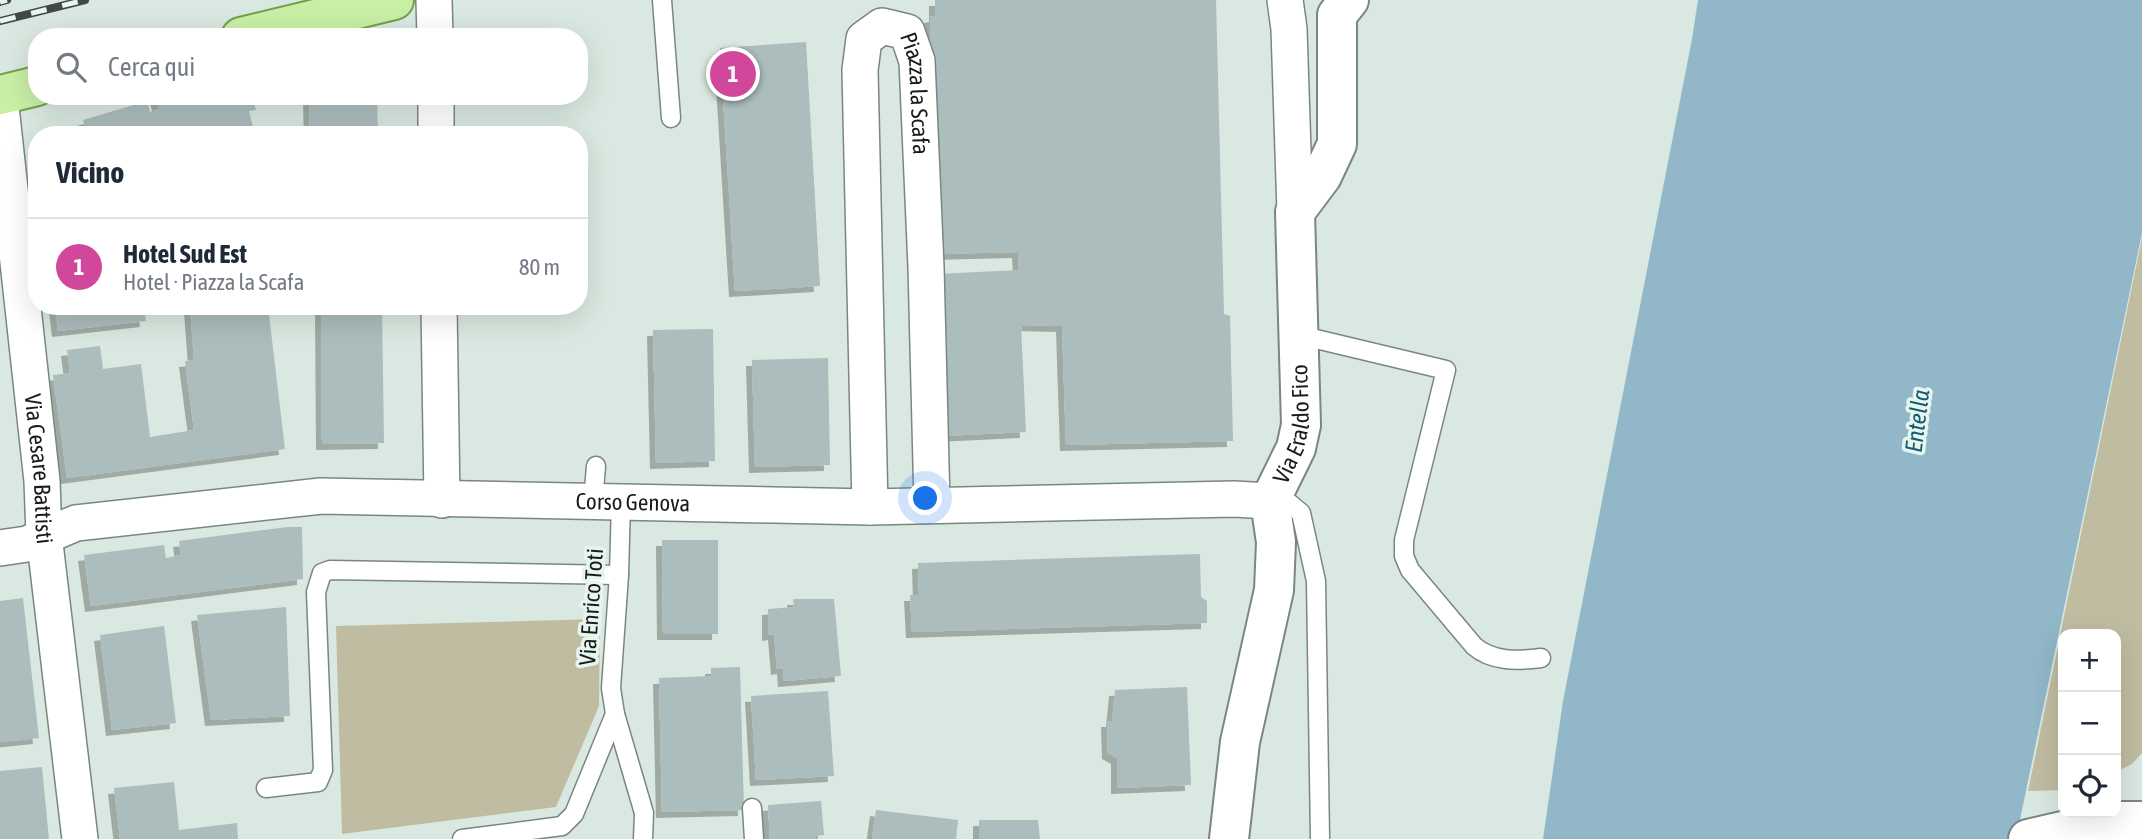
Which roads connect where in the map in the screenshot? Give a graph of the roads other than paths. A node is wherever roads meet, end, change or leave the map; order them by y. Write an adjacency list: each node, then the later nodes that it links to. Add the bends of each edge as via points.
1 (394, 0): 6 (main road)
2 (434, 0): 7 (street)
3 (662, 0): 11 (lane)
4 (1285, 0): 13 (street, Via Eraldo Fico)
5 (1349, 0): 13 (street, via 1337,15 1336,144 1322,176)
6 (278, 28)
7 (435, 28)
8 (28, 88): 9 (main road)
9 (0, 96): 22 (street, Via Cesare Battisti)
10 (436, 105): 12 (street)
11 (671, 118)
12 (436, 126)
13 (1295, 212): 15 (street, Via Eraldo Fico)
14 (439, 315): 17 (street)
15 (1299, 335): 18 (street, Via Eraldo Fico, via 1301,425 1296,449); 25 (lane, via 1446,370 1404,556 1410,570 1484,655 1519,661)
16 (596, 466): 19 (lane, Via Enrico Toti)
17 (442, 500): 19 (street, Corso Genova); 22 (street, Corso Genova, via 321,496 266,500 76,523)
18 (1270, 501): 20 (street, Corso Genova); 34 (street, Via Eraldo Fico, via 1276,542 1274,590 1240,742); 35 (lane, via 1289,503 1301,513 1317,582)
19 (607, 502): 21 (street, Corso Genova); 24 (lane, Via Enrico Toti)
20 (932, 505): 21 (street, Corso Genova); 21 (street, Piazza la Scafa, via 917,61 907,32 882,26 863,39 860,70)
21 (870, 507)
22 (44, 535): 23 (street, Corso Genova, via 27,544); 30 (street, Via Cesare Battisti)
23 (0, 548)
24 (619, 575): 26 (lane, Via Enrico Toti, via 611,688); 27 (lane, via 322,573 317,592 323,770 318,782)
25 (1541, 658)
26 (615, 714): 31 (lane, Via Enrico Toti, via 574,814 562,826); 32 (lane, Via Enrico Toti, via 644,813)
27 (266, 788)
28 (752, 808): 33 (lane)
29 (2124, 821): 36 (street)
30 (80, 839)
31 (462, 839)
32 (643, 839)
33 (754, 839)
34 (1229, 839)
35 (1320, 839)
36 (2028, 839)

